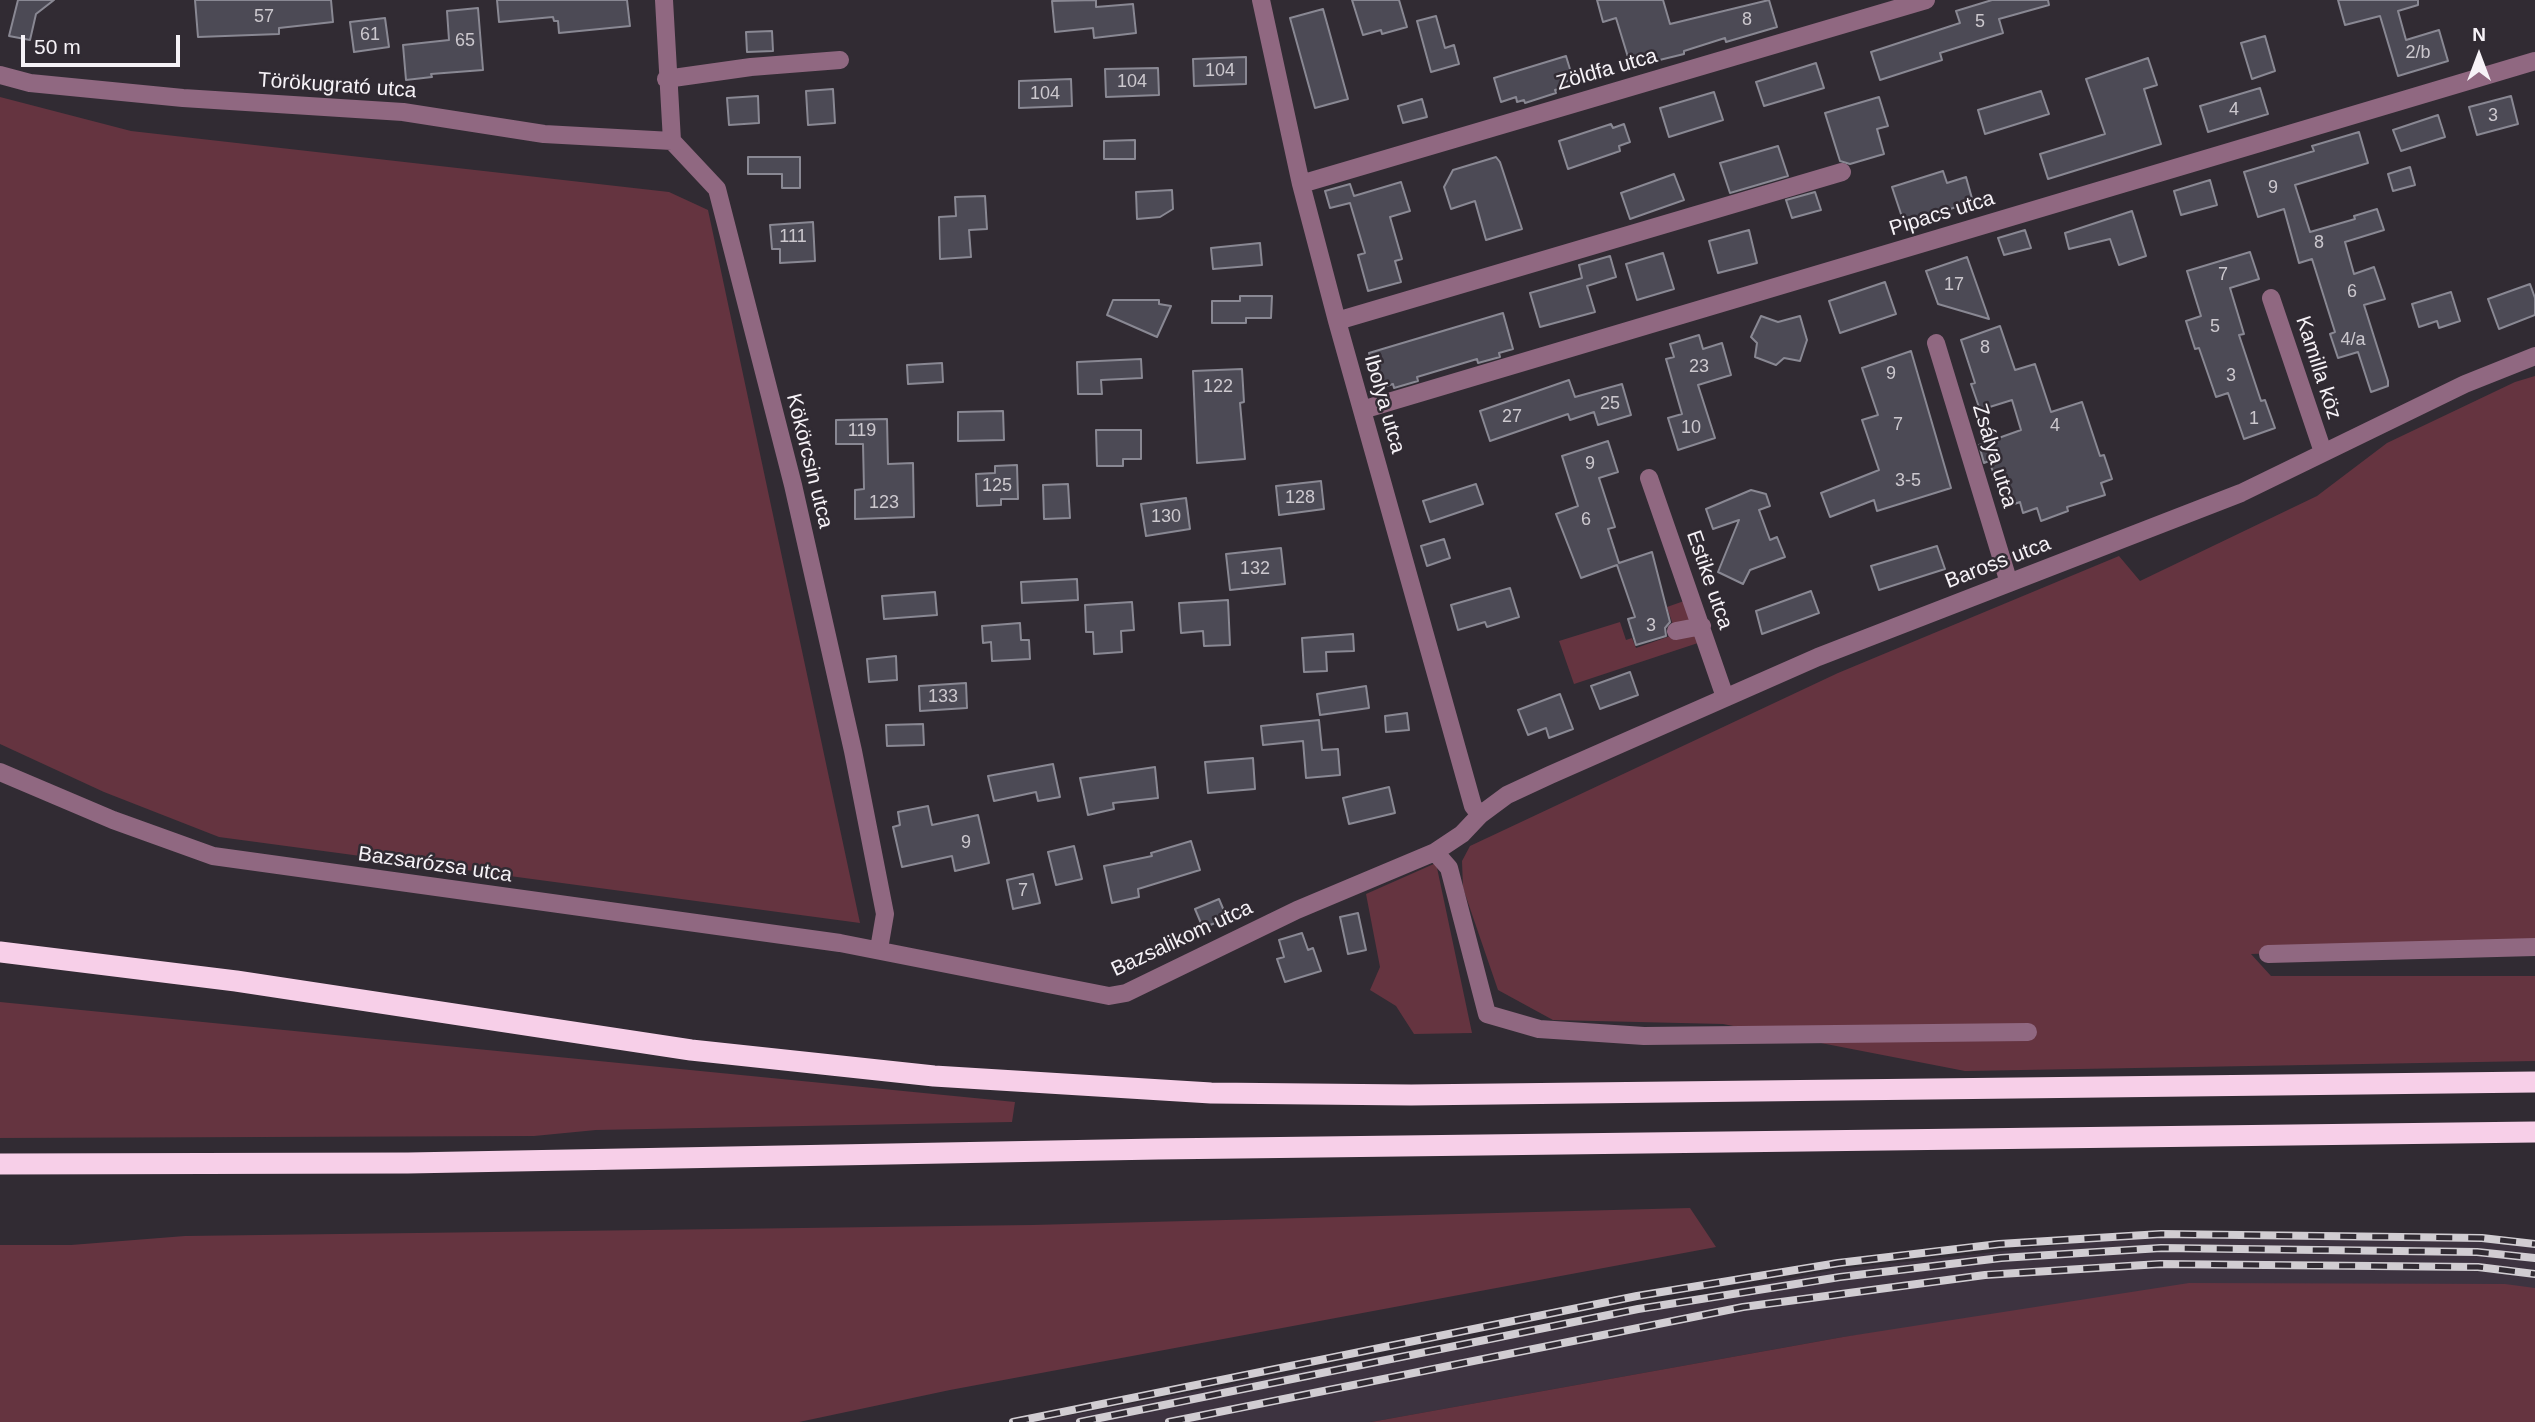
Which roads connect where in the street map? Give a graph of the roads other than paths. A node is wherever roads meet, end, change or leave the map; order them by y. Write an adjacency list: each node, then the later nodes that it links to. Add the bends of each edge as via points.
1 (664, 0): 7 (street)
2 (1261, 0): 10 (street, Ibolya utca)
3 (1927, 0): 10 (street, Zöldfa utca)
4 (840, 60): 7 (street)
5 (2535, 61): 15 (street, Pipacs utca)
6 (0, 75): 8 (street, Törökugrató utca, via 30,83 183,98 404,112 544,134)
7 (666, 79): 8 (street)
8 (672, 141): 26 (street, Kökörcsin utca, via 717,188 793,485 853,751 885,914)
9 (1842, 172): 12 (street)
10 (1301, 184): 12 (street, Ibolya utca)
11 (2272, 298): 16 (street, Kamilla köz)
12 (1337, 321): 15 (street, Ibolya utca)
13 (1936, 343): 18 (street, Zsálya utca)
14 (2535, 356): 16 (street, Baross utca)
15 (1362, 410): 23 (street, Ibolya utca, via 1473,806)
16 (2323, 452): 18 (street, Baross utca, via 2241,493)
17 (1649, 478): 19 (street, Estike utca)
18 (2009, 583): 21 (street, Baross utca)
19 (1702, 626): 20 (street); 21 (street, Estike utca)
20 (1676, 631)
21 (1725, 697): 23 (street, Baross utca, via 1507,796)
22 (0, 772): 26 (street, Bazsarózsa utca, via 213,856)
23 (1480, 814): 24 (street, Bazsalikom utca, via 1462,834)
24 (1435, 852): 26 (street, Bazsalikom utca, via 1297,910 1126,993 1109,996); 29 (street, via 1450,868 1487,1014 1539,1029 1644,1036)
25 (2535, 947): 28 (street)
26 (879, 949)
27 (0, 952): 30 (highway, via 236,981 691,1050 934,1076 1211,1093 1411,1095)
28 (2268, 954)
29 (2028, 1032)
30 (2535, 1082)
31 (2535, 1132): 32 (highway, via 422,1163)
32 (0, 1164)

